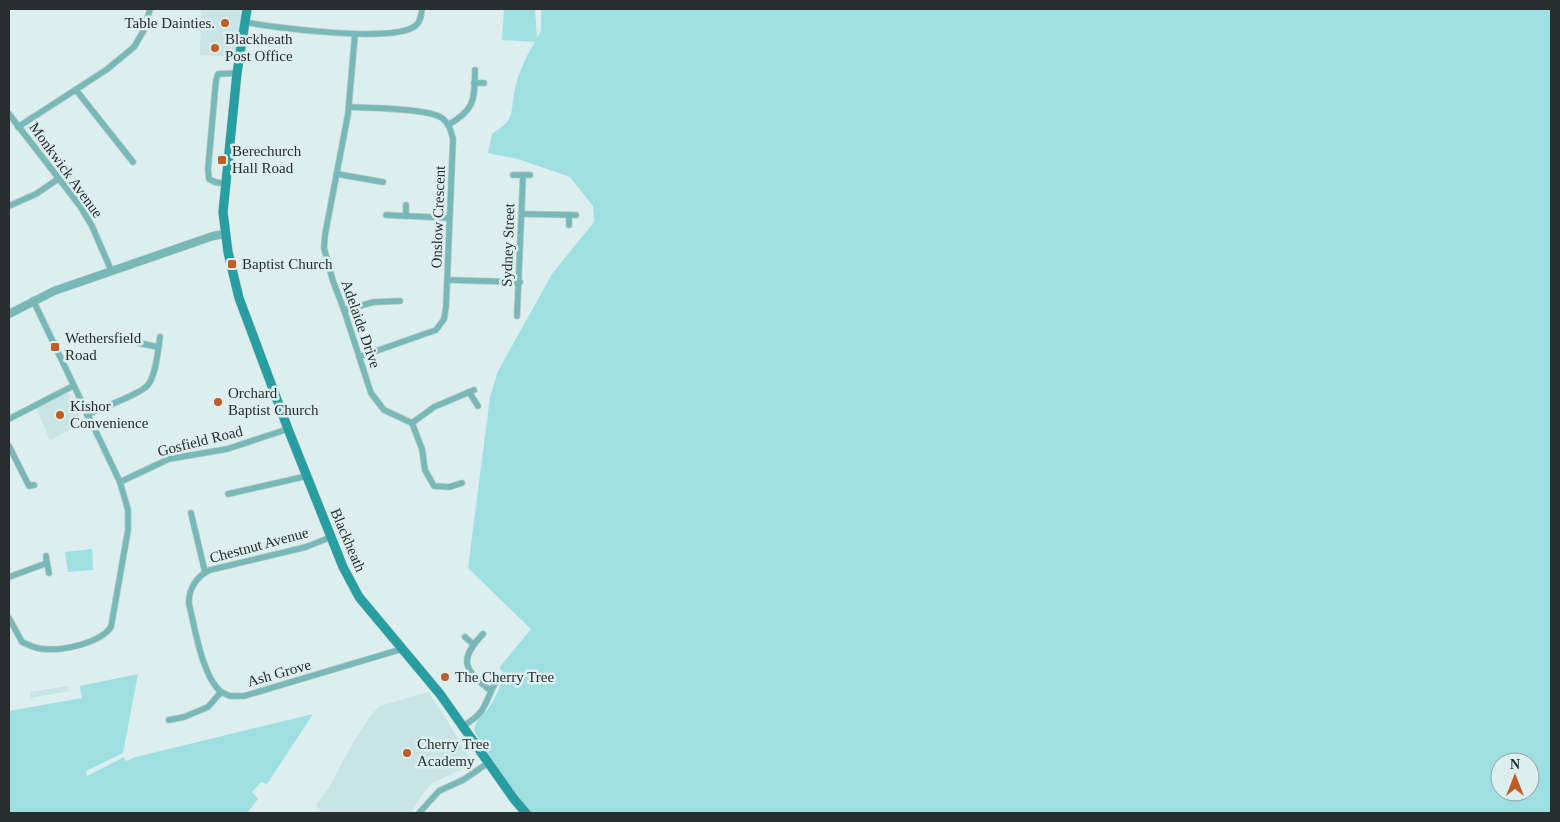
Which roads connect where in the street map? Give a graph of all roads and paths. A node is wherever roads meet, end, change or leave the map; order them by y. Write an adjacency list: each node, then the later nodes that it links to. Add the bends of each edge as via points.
1 (150, 9): 10 (street, via 144,30 134,47)
2 (247, 9): 4 (main road, Blackheath)
3 (422, 9): 5 (street, via 415,27 394,33)
4 (245, 22): 5 (street); 7 (main road, Blackheath)
5 (355, 34): 11 (street, Adelaide Drive)
6 (474, 70): 8 (street)
7 (237, 73): 22 (main road, Blackheath); 22 (street, via 218,74 216,80 208,169 209,179)
8 (474, 83): 9 (street); 13 (street, via 470,110)
9 (484, 83)
10 (76, 90): 14 (street); 15 (street)
11 (349, 107): 13 (street, via 417,111 442,118); 17 (street, Adelaide Drive)
12 (9, 114): 14 (street, Monkwick Avenue)
13 (448, 125): 28 (street, Onslow Crescent, via 453,139)
14 (18, 127): 21 (street, Monkwick Avenue)
15 (132, 158)
16 (380, 173): 17 (street, via 381,182)
17 (337, 174): 36 (street, Adelaide Drive, via 324,248)
18 (513, 175): 20 (street)
19 (530, 175): 20 (street)
20 (523, 176): 25 (street, Sydney Street)
21 (58, 179): 24 (street, via 36,194); 31 (street, Monkwick Avenue, via 92,226)
22 (225, 184): 30 (main road, Blackheath)
23 (406, 205): 27 (street)
24 (9, 206)
25 (522, 214): 29 (street, via 572,215); 33 (street, Sydney Street)
26 (386, 215): 27 (street)
27 (406, 216): 28 (street)
28 (449, 218): 32 (street, Onslow Crescent)
29 (569, 224)
30 (225, 234): 31 (street); 48 (main road, Blackheath, via 238,298)
31 (111, 270): 34 (street)
32 (448, 280): 33 (street); 42 (street, Onslow Crescent, via 446,314 436,330)
33 (520, 282): 38 (street, Sydney Street)
34 (34, 300): 37 (street); 43 (street)
35 (400, 301): 36 (street, via 374,302)
36 (344, 310): 42 (street, Adelaide Drive)
37 (9, 314)
38 (517, 316)
39 (160, 338): 41 (street)
40 (139, 343): 41 (street)
41 (158, 347): 45 (street, via 147,386)
42 (359, 357): 47 (street, Adelaide Drive, via 371,393 384,410)
43 (73, 386): 45 (street); 46 (street)
44 (478, 406): 47 (street, via 472,391 434,407)
45 (87, 415): 51 (street)
46 (9, 419)
47 (412, 423): 52 (street, via 422,449 425,470 434,486)
48 (288, 429): 50 (main road, Blackheath); 51 (street, Gosfield Road, via 227,449 169,459)
49 (9, 446): 53 (street, via 30,486)
50 (306, 476): 54 (street); 58 (main road, Blackheath)
51 (120, 482): 64 (street, via 128,510 128,530 111,627 106,634 85,643 42,649 22,642)
52 (462, 483)
53 (34, 485)
54 (228, 494)
55 (191, 513): 57 (street)
56 (200, 520): 57 (street)
57 (194, 522): 61 (street)
58 (331, 537): 61 (street, Chestnut Avenue, via 306,547); 68 (main road, Blackheath, via 359,597)
59 (46, 556): 60 (street)
60 (47, 563): 62 (street); 63 (street)
61 (206, 572): 71 (street, Chestnut Avenue, via 189,594 189,604 206,671)
62 (49, 573)
63 (9, 577)
64 (9, 618)
65 (482, 634): 67 (street)
66 (465, 637): 67 (street)
67 (473, 644): 70 (street, via 466,657 468,670)
68 (402, 649): 71 (street, Ash Grove, via 244,696); 73 (main road, Blackheath)
69 (497, 680): 70 (street)
70 (491, 691): 73 (street, via 485,707 474,720)
71 (221, 692): 72 (street, via 208,707)
72 (169, 720)
73 (463, 726): 74 (main road, Blackheath)
74 (488, 763): 75 (street, via 463,780 438,791); 76 (main road, Blackheath)
75 (422, 812)
76 (526, 813)

